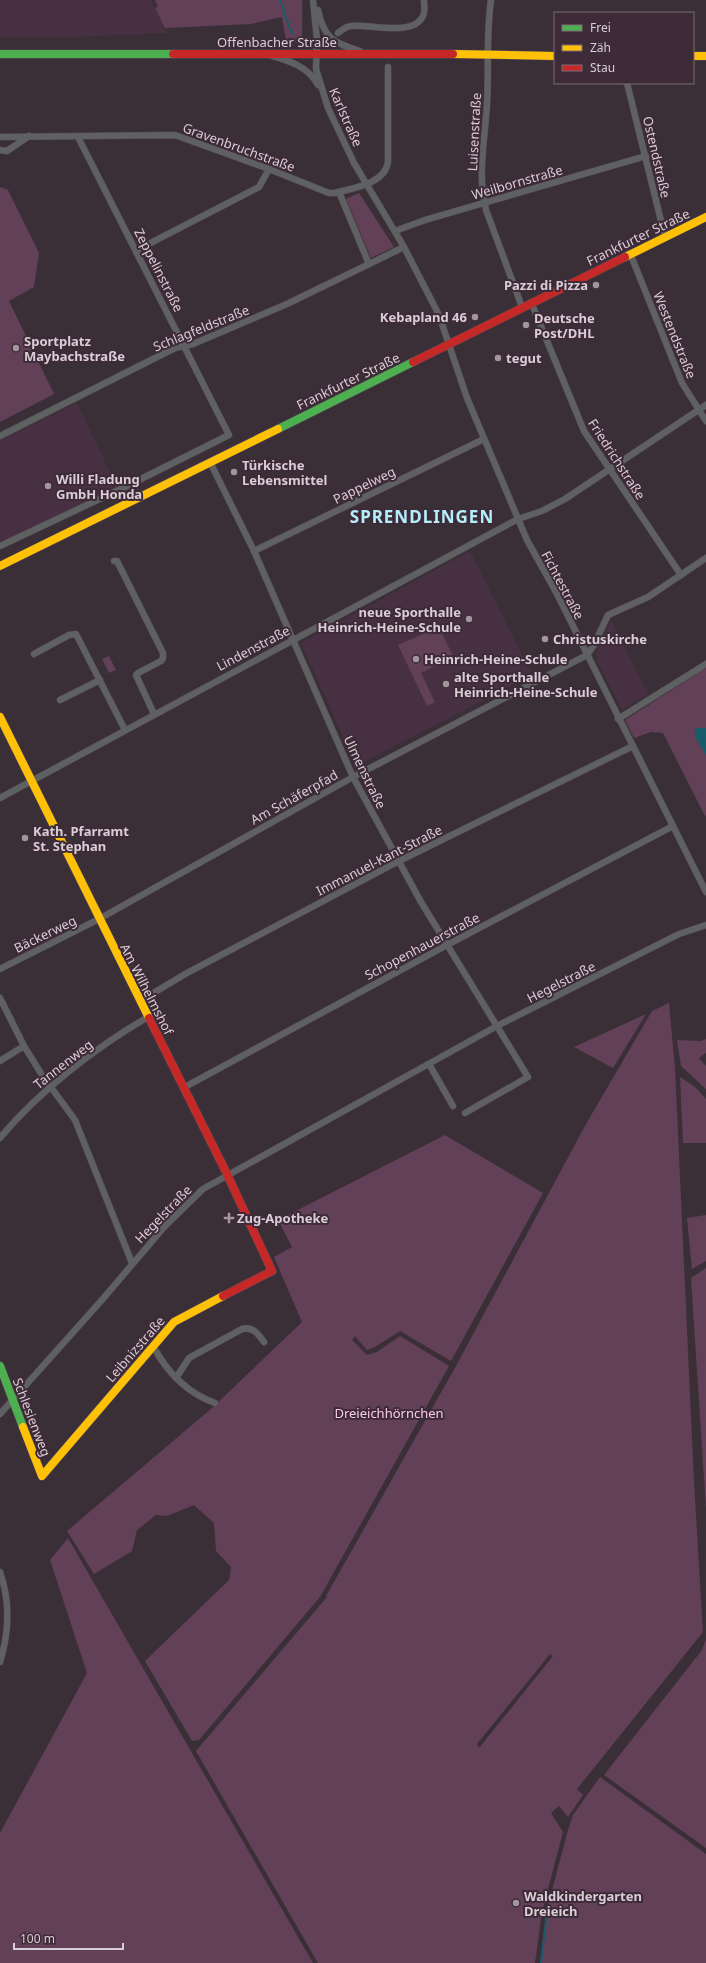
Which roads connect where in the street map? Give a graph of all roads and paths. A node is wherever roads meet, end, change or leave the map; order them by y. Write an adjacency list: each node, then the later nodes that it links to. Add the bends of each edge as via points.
1 (314, 0): 5 (street, via 325,32 337,44); 8 (street, Karlstraße)
2 (424, 0): 4 (street, via 424,13 420,21 412,26 352,26)
3 (491, 0): 9 (street, Luisenstraße, via 487,25)
4 (338, 33)
5 (367, 53): 8 (street, Offenbacher Straße); 9 (street, Offenbacher Straße)
6 (0, 54): 7 (street, Offenbacher Straße)
7 (266, 55): 8 (street, Offenbacher Straße); 15 (street, via 286,60 311,74)
8 (317, 55): 15 (street, Karlstraße, via 316,69)
9 (488, 55): 10 (street, Offenbacher Straße); 24 (street, Luisenstraße, via 482,166)
10 (554, 56)
11 (694, 56): 12 (street)
12 (706, 56)
13 (388, 67): 22 (street, Gravenbruchstraße, via 387,168 382,176)
14 (628, 84): 20 (street, Ostendstraße)
15 (323, 97): 22 (street, Karlstraße)
16 (29, 136): 17 (street, Gravenbruchstraße); 18 (street, Gravenbruchstraße); 19 (street, via 7,151)
17 (0, 137)
18 (78, 137): 21 (street, Gravenbruchstraße, via 175,135); 29 (street, Zeppelinstraße)
19 (0, 150)
20 (646, 156): 24 (street, Weilbornstraße); 27 (street, Ostendstraße)
21 (269, 169): 23 (street, Gravenbruchstraße, via 329,193); 29 (street, via 259,188)
22 (366, 184): 23 (street, Gravenbruchstraße); 26 (street, Karlstraße)
23 (339, 192): 31 (street)
24 (485, 203): 26 (street, Weilbornstraße); 33 (street, Luisenstraße)
25 (706, 217): 27 (street, Frankfurter Straße)
26 (395, 232): 28 (street)
27 (665, 237): 30 (street, Frankfurter Straße)
28 (404, 247): 31 (street, Schlagfeldstraße); 35 (street, via 439,315)
29 (137, 250): 34 (street, Zeppelinstraße)
30 (630, 253): 32 (street, Frankfurter Straße); 37 (street, Westendstraße, via 682,383)
31 (369, 264): 34 (street, Schlagfeldstraße, via 276,309 193,344)
32 (531, 302): 33 (street, Frankfurter Straße); 42 (street, Friedrichstraße, via 581,424)
33 (522, 307): 35 (street, Frankfurter Straße)
34 (185, 345): 39 (street, Schlagfeldstraße); 44 (street, Zeppelinstraße, via 229,435)
35 (449, 345): 40 (street, Fichtestraße); 41 (street, Frankfurter Straße)
36 (706, 405): 37 (street, Lindenstraße)
37 (699, 410): 38 (street, Westendstraße); 42 (street, Lindenstraße)
38 (706, 421)
39 (0, 436)
40 (484, 439): 43 (street, Fichtestraße); 45 (street, Pappelweg)
41 (210, 462): 45 (street, Ulmenstraße); 48 (street, Frankfurter Straße)
42 (609, 469): 43 (street, Lindenstraße, via 551,507); 49 (street, Friedrichstraße)
43 (518, 519): 50 (street, Lindenstraße); 52 (street, Fichtestraße)
44 (0, 546)
45 (254, 551): 50 (street, Ulmenstraße)
46 (706, 558): 49 (street)
47 (114, 561): 56 (street, via 117,561 163,653 161,661 136,676)
48 (0, 566)
49 (681, 575): 52 (street, via 648,597 608,615)
50 (293, 640): 56 (street, Lindenstraße); 61 (street, Ulmenstraße)
51 (34, 654): 54 (street, via 76,634)
52 (587, 655): 58 (street, Fichtestraße); 61 (street, Am Schäferpfad)
53 (706, 664): 58 (street)
54 (100, 680): 55 (street); 59 (street)
55 (60, 700)
56 (154, 714): 59 (street, Lindenstraße)
57 (0, 717): 62 (street, Am Wilhelmshof)
58 (618, 719): 60 (street, Fichtestraße)
59 (125, 730): 62 (street, Lindenstraße)
60 (633, 746): 64 (street, Fichtestraße); 65 (street, Immanuel-Kant-Straße)
61 (353, 777): 65 (street, Ulmenstraße); 67 (street, Am Schäferpfad)
62 (32, 781): 63 (street, Lindenstraße); 67 (street, Am Wilhelmshof)
63 (0, 798)
64 (673, 826): 66 (street, Fichtestraße); 69 (street, Schopenhauerstraße)
65 (399, 860): 69 (street, Ulmenstraße); 72 (street, Immanuel-Kant-Straße, via 187,973)
66 (706, 892)
67 (99, 919): 70 (street, Bäckerweg); 72 (street, Am Wilhelmshof)
68 (706, 925): 74 (street, Hegelstraße, via 679,934)
69 (447, 945): 74 (street, Ulmenstraße); 79 (street, Schopenhauerstraße)
70 (0, 969)
71 (0, 998): 75 (street)
72 (140, 1001): 73 (street, Am Wilhelmshof)
73 (148, 1017): 78 (street, Tannenweg, via 101,1048); 79 (street, Am Wilhelmshof)
74 (497, 1026): 77 (street, Hegelstraße); 81 (street, Ulmenstraße, via 528,1076)
75 (24, 1046): 76 (street); 78 (street)
76 (0, 1061)
77 (429, 1064): 80 (street); 83 (street, Hegelstraße)
78 (51, 1087): 82 (street, Tannenweg, via 19,1115); 84 (street, via 75,1120)
79 (183, 1088): 83 (street, Am Wilhelmshof)
80 (453, 1106)
81 (465, 1113)
82 (0, 1138)
83 (227, 1174): 84 (street, Hegelstraße, via 196,1194); 85 (street, Am Wilhelmshof)
84 (132, 1263): 90 (street, Hegelstraße)
85 (272, 1271): 87 (street, Leibnizstraße, via 178,1319)
86 (264, 1342): 89 (street, via 254,1330 242,1329 189,1358)
87 (153, 1346): 89 (street); 93 (street, Leibnizstraße)
88 (0, 1366): 90 (street, Schlesienweg)
89 (176, 1378): 91 (street, via 194,1393)
90 (13, 1400): 92 (street, Hegelstraße); 93 (street, Schlesienweg)
91 (215, 1403)
92 (0, 1414)
93 (42, 1476)
94 (0, 1572): 95 (street, via 7,1611 6,1635)
95 (0, 1662)

